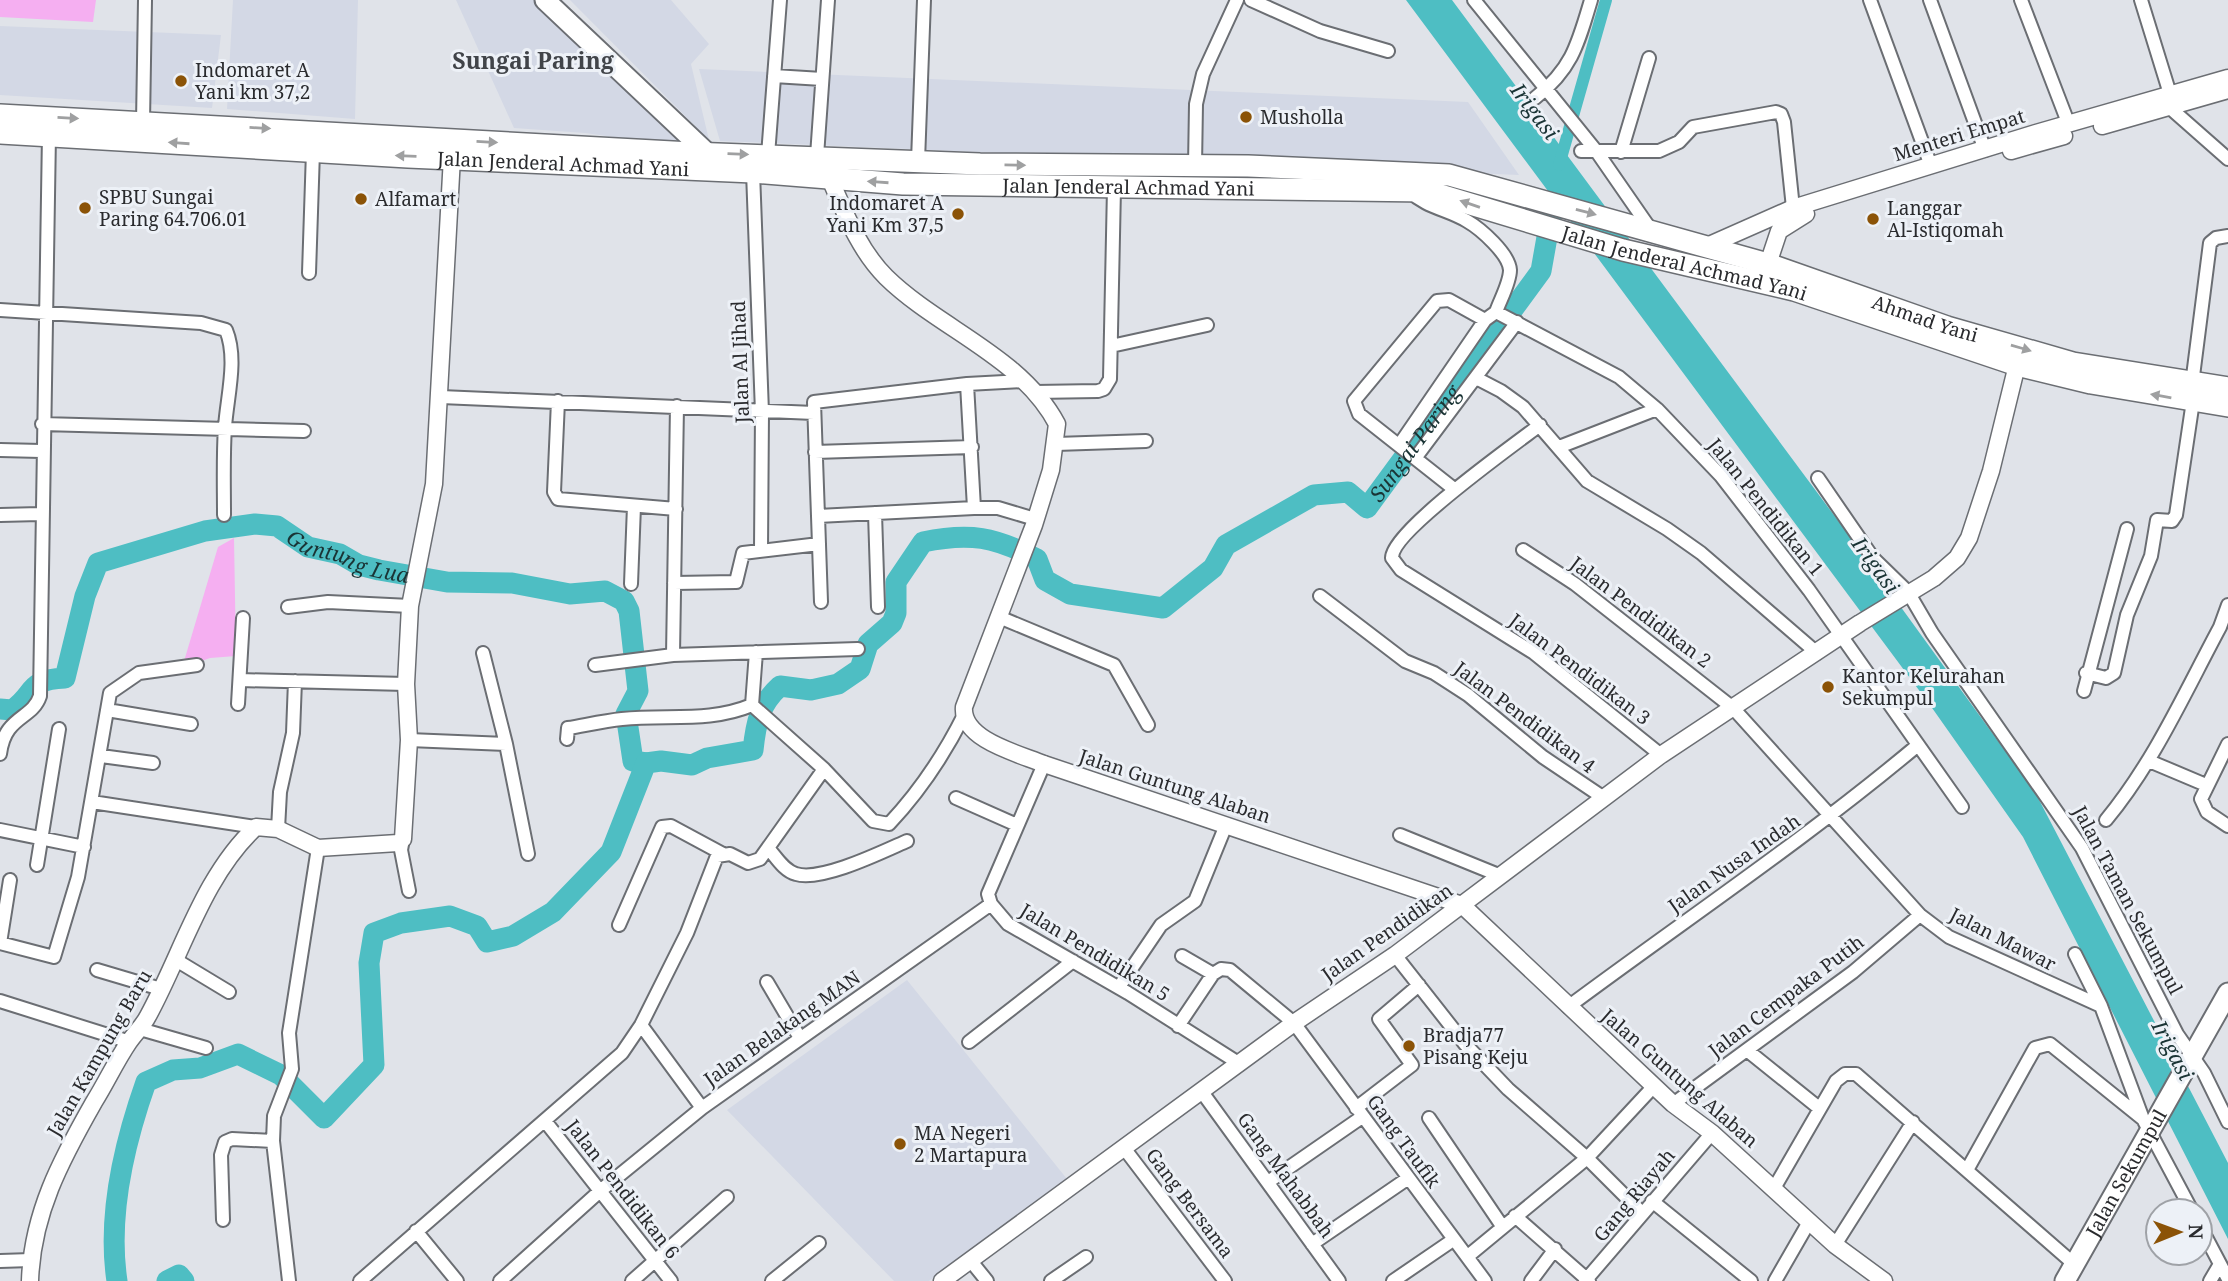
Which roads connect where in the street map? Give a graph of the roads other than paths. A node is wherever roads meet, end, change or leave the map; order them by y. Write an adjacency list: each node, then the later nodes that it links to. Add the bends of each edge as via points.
1 (145, 0): 23 (street)
2 (545, 0): 32 (main road)
3 (780, 0): 16 (street)
4 (828, 0): 18 (street)
5 (924, 0): 39 (street)
6 (1237, 0): 42 (street, via 1203,74 1196,104)
7 (1251, 0): 14 (street, via 1320,31)
8 (1474, 0): 19 (street)
9 (1591, 0): 19 (street, via 1572,57)
10 (1870, 0): 43 (street)
11 (1930, 0): 31 (street)
12 (2021, 0): 25 (street)
13 (2141, 0): 22 (street)
14 (1388, 51)
15 (1649, 58): 30 (street)
16 (775, 76): 18 (street); 35 (street)
17 (2228, 78): 22 (street, Menteri Empat)
18 (822, 79): 36 (street)
19 (1546, 89): 21 (street); 29 (street)
20 (2228, 90): 22 (street, Menteri Empat)
21 (1535, 98)
22 (2170, 101): 25 (street, Menteri Empat); 38 (street)
23 (143, 122): 24 (highway, Jalan Jenderal Achmad Yani, one-way to 23); 33 (highway, Jalan Jenderal Achmad Yani, one-way to 33)
24 (1, 124): 26 (highway, Jalan Jenderal Achmad Yani)
25 (2070, 129): 31 (street, Menteri Empat)
26 (49, 134): 27 (highway, Jalan Jenderal Achmad Yani, one-way to 26); 59 (street)
27 (313, 151): 37 (highway, Jalan Jenderal Achmad Yani, one-way to 27); 56 (street)
28 (1581, 151): 29 (street)
29 (1597, 152): 30 (street); 52 (street)
30 (1621, 152): 50 (street, via 1659,151 1679,142 1693,127 1776,112 1784,122)
31 (1993, 152): 43 (street, Menteri Empat)
32 (707, 153): 34 (highway, Jalan Jenderal Achmad Yani); 35 (highway, Jalan Jenderal Achmad Yani, one-way to 35)
33 (537, 154): 34 (highway, Jalan Jenderal Achmad Yani); 37 (highway, Jalan Jenderal Achmad Yani)
34 (572, 155): 44 (highway, Jalan Jenderal Achmad Yani)
35 (768, 155): 36 (highway, Jalan Jenderal Achmad Yani)
36 (817, 156): 39 (highway, Jalan Jenderal Achmad Yani)
37 (452, 157): 70 (street)
38 (2228, 159)
39 (918, 161): 40 (highway, Jalan Jenderal Achmad Yani)
40 (943, 162): 41 (highway, Jalan Jenderal Achmad Yani); 46 (highway)
41 (984, 164): 42 (highway, Jalan Jenderal Achmad Yani, one-way to 42); 47 (highway)
42 (1195, 166): 51 (highway, Jalan Jenderal Achmad Yani, one-way to 51, via 1438,174)
43 (1932, 171): 50 (street, Menteri Empat)
44 (753, 172): 45 (highway, Jalan Jenderal Achmad Yani); 75 (street, Jalan Al Jihad)
45 (830, 179): 46 (highway, Jalan Jenderal Achmad Yani, one-way to 45); 67 (street, via 853,232 884,275)
46 (941, 185): 47 (highway, Jalan Jenderal Achmad Yani)
47 (984, 186): 48 (highway, Jalan Jenderal Achmad Yani)
48 (1114, 188): 49 (highway, Jalan Jenderal Achmad Yani); 63 (street)
49 (1406, 188): 58 (highway, Jalan Jenderal Achmad Yani, one-way to 49, via 1623,250 1443,194); 60 (street, via 1423,204 1468,222 1503,254 1510,274)
50 (1790, 216): 54 (street, Menteri Empat); 55 (street, via 1776,237)
51 (1629, 223): 52 (highway, Ahmad Yani)
52 (1651, 230): 54 (highway, Ahmad Yani)
53 (2228, 236): 69 (street, via 2210,243)
54 (1707, 246): 55 (highway, Ahmad Yani)
55 (1768, 264): 58 (highway, Ahmad Yani)
56 (309, 274)
57 (0, 310): 59 (street)
58 (1877, 310): 61 (highway, Ahmad Yani)
59 (44, 313): 77 (street); 79 (street, via 201,323 226,330 231,361)
60 (1503, 317): 65 (street); 74 (street, Jalan Pendidikan 1, via 1619,377); 88 (street); 88 (street, Jalan Pendidikan 1, via 1449,300 1437,301 1357,395 1359,414)
61 (1906, 320): 64 (highway); 69 (highway, Ahmad Yani, one-way to 69)
62 (1207, 326): 63 (street)
63 (1111, 346): 67 (street, via 1110,379 1104,388)
64 (2017, 365): 69 (highway, one-way to 64, via 2091,383); 106 (street, Jalan Pendidikan, via 1969,538 1934,578)
65 (1476, 378): 78 (street, via 1501,391); 88 (street)
66 (967, 384): 67 (street); 76 (street, via 817,401); 83 (street)
67 (1030, 386): 82 (street, via 1057,424)
68 (2228, 388): 69 (highway, Ahmad Yani)
69 (2193, 392): 73 (highway); 124 (street, via 2176,515 2172,521 2157,520 2151,556 2127,615 2114,673 2106,678)
70 (441, 397): 71 (street); 110 (street, via 431,508)
71 (558, 401): 72 (street); 91 (street, via 555,496 561,501)
72 (677, 406): 75 (street); 92 (street)
73 (2228, 406)
74 (1657, 409): 84 (street); 116 (street, Jalan Pendidikan 1, via 1721,476)
75 (762, 412): 76 (street); 102 (street, Jalan Al Jihad)
76 (814, 413): 87 (street)
77 (42, 424): 79 (street); 86 (street)
78 (1539, 425): 84 (street); 90 (street)
79 (225, 429): 80 (street); 97 (street)
80 (304, 431)
81 (1146, 441): 82 (street)
82 (1056, 444): 99 (street)
83 (972, 447): 87 (street); 93 (street)
84 (1559, 447): 120 (street, via 1587,481 1701,553)
85 (0, 450): 86 (street)
86 (41, 451): 96 (street)
87 (815, 452): 98 (street)
88 (1409, 452): 90 (street, Jalan Pendidikan 1)
89 (1818, 478): 106 (street, Jalan Taman Sekumpul)
90 (1454, 489): 144 (street, Jalan Pendidikan 3, via 1392,552 1395,564 1534,653)
91 (634, 506): 92 (street); 105 (street)
92 (676, 509): 104 (street)
93 (974, 509): 94 (street); 99 (street, via 998,508)
94 (875, 513): 98 (street); 112 (street)
95 (0, 514): 96 (street)
96 (40, 514): 142 (street, via 38,701 6,730)
97 (224, 515)
98 (818, 516): 101 (street)
99 (1035, 519): 113 (street)
100 (2127, 529): 124 (street)
101 (819, 544): 102 (street); 108 (street)
102 (761, 550): 104 (street, via 743,553 736,582)
103 (1523, 550): 131 (street, Jalan Pendidikan 2, via 1575,584)
104 (674, 583): 121 (street)
105 (631, 584)
106 (1904, 594): 116 (street, Jalan Pendidikan); 203 (street, Jalan Taman Sekumpul, via 2082,848)
107 (1320, 596): 151 (street, Jalan Pendidikan 4, via 1405,661 1468,695 1543,757)
108 (821, 602)
109 (2228, 605): 115 (street)
110 (410, 606): 111 (street, via 328,602); 127 (street)
111 (288, 607)
112 (878, 607)
113 (999, 617): 133 (street); 135 (street, via 1108,660)
114 (243, 618): 125 (street)
115 (2224, 630): 145 (street)
116 (1843, 636): 120 (street, Jalan Pendidikan); 141 (street, Jalan Pendidikan 1)
117 (858, 649): 118 (street)
118 (756, 652): 121 (street); 130 (street)
119 (483, 653): 139 (street)
120 (1817, 653): 131 (street, Jalan Pendidikan)
121 (673, 655): 123 (street)
122 (197, 665): 132 (street, via 133,676 112,690)
123 (596, 665)
124 (2086, 673): 128 (street)
125 (240, 680): 126 (street); 129 (street)
126 (295, 681): 127 (street); 160 (street, via 293,733 280,792)
127 (406, 684): 138 (street)
128 (2084, 691)
129 (239, 704)
130 (752, 705): 137 (street, via 732,713 686,719 626,719 568,728); 148 (street)
131 (1733, 708): 144 (street, Jalan Pendidikan); 154 (street, Jalan Mawar)
132 (107, 709): 134 (street); 143 (street)
133 (964, 715): 147 (street, Jalan Guntung Alaban, via 982,737); 148 (street, via 910,802 889,824 873,821)
134 (191, 724)
135 (1147, 725)
136 (59, 729): 163 (street)
137 (567, 738)
138 (409, 740): 139 (street); 164 (street)
139 (506, 744): 169 (street)
140 (2228, 744): 149 (street)
141 (1918, 745): 153 (street, Jalan Pendidikan 1); 154 (street, Jalan Nusa Indah)
142 (0, 754)
143 (101, 755): 146 (street); 152 (street)
144 (1661, 755): 151 (street, Jalan Pendidikan)
145 (2149, 761): 149 (street); 155 (street)
146 (153, 763)
147 (1044, 764): 156 (street); 157 (street, Jalan Guntung Alaban)
148 (824, 769): 168 (street)
149 (2206, 785): 158 (street, via 2202,806)
150 (956, 798): 156 (street)
151 (1604, 798): 172 (street, Jalan Pendidikan)
152 (92, 802): 159 (street); 166 (street)
153 (1962, 807)
154 (1833, 816): 177 (street, Jalan Mawar); 194 (street, Jalan Nusa Indah)
155 (2106, 820)
156 (1017, 825): 175 (street, via 988,894)
157 (1226, 825): 176 (street, Jalan Guntung Alaban); 188 (street, via 1195,901 1161,925)
158 (2228, 826)
159 (256, 827): 160 (street); 182 (street, Jalan Kampung Baru, via 225,864)
160 (278, 829): 167 (street)
161 (0, 830): 163 (street)
162 (1399, 835): 172 (street)
163 (41, 838): 166 (street); 171 (street)
164 (403, 839): 167 (street, via 398,844); 174 (street)
165 (907, 841): 168 (street, via 857,862 799,876)
166 (84, 847): 173 (street, via 54,957 0,943)
167 (318, 848): 217 (street, via 289,1033 292,1069 274,1116)
168 (768, 848): 170 (street, via 760,859 748,863)
169 (528, 854)
170 (723, 854): 178 (street, via 671,826 662,827); 196 (street, via 713,863 687,933)
171 (37, 865)
172 (1501, 876): 176 (street, Jalan Pendidikan)
173 (10, 880)
174 (409, 891)
175 (991, 904): 183 (street, Jalan Pendidikan 5, via 1008,924); 199 (street, Jalan Belakang MAN)
176 (1462, 905): 180 (street, Jalan Pendidikan); 194 (street, Jalan Guntung Alaban)
177 (1920, 915): 193 (street, Jalan Mawar, via 1949,937); 202 (street, Jalan Cempaka Putih)
178 (619, 925)
179 (2075, 954): 193 (street)
180 (1395, 955): 187 (street); 195 (street, Jalan Pendidikan)
181 (1182, 956): 185 (street)
182 (176, 960): 189 (street, Jalan Kampung Baru); 190 (street)
183 (1073, 961): 188 (street, Jalan Pendidikan 5); 200 (street)
184 (97, 970): 189 (street)
185 (1213, 974): 195 (street, Gang Taufik, via 1230,970); 197 (street)
186 (767, 982): 199 (street)
187 (1419, 985): 210 (street, via 1379,1019 1412,1065); 219 (street, via 1508,1089)
188 (1119, 987): 197 (street, Jalan Pendidikan 5)
189 (161, 989): 198 (street, Jalan Kampung Baru)
190 (229, 992)
191 (2228, 993): 203 (main road, Jalan Sekumpul)
192 (0, 1001): 198 (street)
193 (2101, 1006): 214 (street)
194 (1568, 1007): 205 (street, Jalan Guntung Alaban)
195 (1294, 1023): 204 (street, Jalan Pendidikan); 210 (street, Gang Taufik)
196 (641, 1025): 208 (street); 212 (street, via 622,1053)
197 (1178, 1026): 204 (street, Jalan Pendidikan 5)
198 (135, 1035): 201 (street); 242 (street, Jalan Kampung Baru, via 61,1160 39,1219)
199 (800, 1038): 208 (street, Jalan Belakang MAN)
200 (969, 1042)
201 (206, 1048)
202 (1748, 1051): 207 (street, Jalan Cempaka Putih); 209 (street)
203 (2188, 1062): 214 (main road, Jalan Sekumpul); 215 (street, Jalan Taman Sekumpul)
204 (1240, 1064): 206 (street, Jalan Pendidikan)
205 (1654, 1086): 207 (street, Jalan Guntung Alaban); 219 (street)
206 (1202, 1092): 218 (street, Jalan Pendidikan); 222 (street, Gang Mahabbah)
207 (1673, 1104): 216 (street, Jalan Guntung Alaban)
208 (702, 1108): 224 (street, Jalan Belakang MAN)
209 (1819, 1108): 213 (street, via 1836,1081 1850,1073); 223 (street)
210 (1359, 1112): 221 (street, Gang Taufik); 222 (street)
211 (1429, 1118): 232 (street)
212 (545, 1121): 224 (street, Jalan Pendidikan 6); 233 (street)
213 (1913, 1122): 220 (street); 237 (street)
214 (2150, 1122): 220 (street, via 2050,1044 2035,1048); 226 (street); 247 (main road, Jalan Sekumpul)
215 (2228, 1122)
216 (1712, 1133): 223 (street, Jalan Guntung Alaban); 227 (street, Gang Riayah)
217 (273, 1141): 230 (street, via 225,1142 221,1155); 252 (street)
218 (1124, 1148): 243 (street, Jalan Pendidikan); 262 (street, Gang Bersama)
219 (1587, 1158): 228 (street); 229 (street)
220 (1967, 1170): 247 (street)
221 (1407, 1179): 234 (street, Gang Taufik); 236 (street)
222 (1268, 1182): 236 (street, Gang Mahabbah)
223 (1773, 1190): 231 (street, Jalan Guntung Alaban)
224 (600, 1191): 245 (street, Jalan Pendidikan 6); 255 (street, Jalan Belakang MAN)
225 (727, 1197): 245 (street)
226 (2185, 1197)
227 (1652, 1201): 228 (street, Gang Riayah); 267 (street)
228 (1642, 1213): 250 (street, Gang Riayah)
229 (1515, 1216): 232 (street); 238 (street)
230 (223, 1220)
231 (1809, 1222): 237 (street, Jalan Guntung Alaban); 268 (street)
232 (1502, 1226): 240 (street)
233 (416, 1231): 253 (street); 254 (street)
234 (1453, 1240): 240 (street, Gang Taufik); 264 (street)
235 (818, 1243): 258 (street)
236 (1312, 1244): 263 (street, Gang Mahabbah)
237 (1835, 1245): 248 (street, Jalan Guntung Alaban)
238 (1555, 1249): 250 (street); 266 (street)
239 (2214, 1253): 246 (street)
240 (1468, 1256): 265 (street, Gang Taufik)
241 (1086, 1257): 261 (street)
242 (31, 1260): 244 (street); 251 (street, Jalan Kampung Baru)
243 (970, 1260): 259 (street, Jalan Pendidikan); 260 (street)
244 (0, 1261)
245 (655, 1263): 256 (street); 257 (street, Jalan Pendidikan 6)
246 (2220, 1264): 249 (street); 269 (street)
247 (2070, 1273)
248 (1873, 1277)
249 (2228, 1279)
250 (1587, 1280)
251 (30, 1281)
252 (289, 1281)
253 (360, 1281)
254 (457, 1281)
255 (500, 1281)
256 (632, 1281)
257 (671, 1281)
258 (772, 1281)
259 (942, 1281)
260 (987, 1281)
261 (1051, 1281)
262 (1224, 1281)
263 (1339, 1281)
264 (1393, 1281)
265 (1485, 1281)
266 (1531, 1281)
267 (1751, 1281)
268 (1775, 1281)
269 (2210, 1281)

